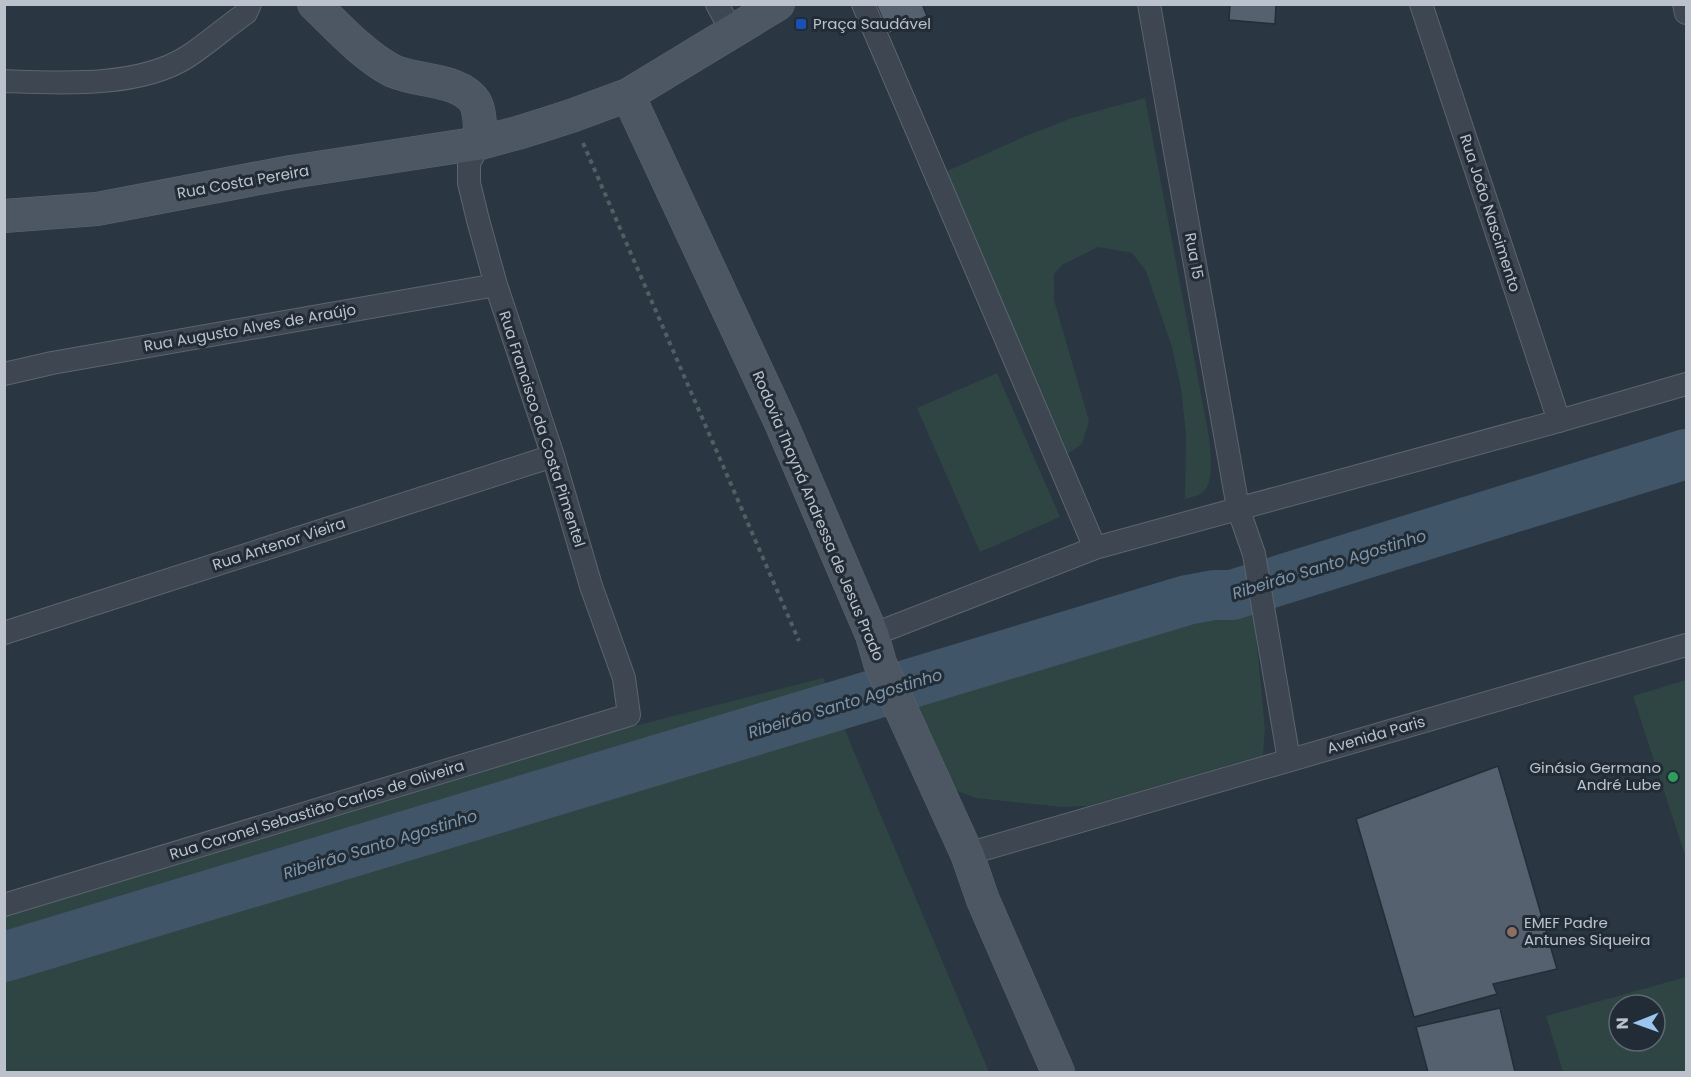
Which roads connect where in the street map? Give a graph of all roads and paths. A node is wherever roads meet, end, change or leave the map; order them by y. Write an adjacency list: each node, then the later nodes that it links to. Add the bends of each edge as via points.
1 (250, 4): 10 (street, via 246,13 186,58 151,73 101,80)
2 (314, 4): 13 (street, via 391,70 466,93 477,107)
3 (778, 4): 9 (street)
4 (863, 4): 21 (street)
5 (1149, 4): 20 (street, Rua 15)
6 (1421, 4): 18 (street, Rua João Nascimento)
7 (1684, 4): 8 (street)
8 (1686, 13)
9 (724, 18): 11 (street)
10 (4, 81)
11 (628, 95): 12 (street, Rua Costa Pereira); 25 (street, Rodovia Thayná Andressa de Jesus Prado, via 781,423)
12 (571, 116): 13 (street, Rua Costa Pereira); 23 (path)
13 (480, 143): 14 (street, Rua Costa Pereira, via 291,172 98,209); 15 (street, Rua Francisco da Costa Pimentel, via 469,163 469,183)
14 (4, 216)
15 (496, 285): 16 (street, Rua Augusto Alves de Araújo); 19 (street, Rua Francisco da Costa Pimentel)
16 (4, 374)
17 (1686, 384): 18 (street)
18 (1559, 421): 20 (street)
19 (553, 456): 22 (street, Rua Antenor Vieira); 26 (street, Rua Francisco da Costa Pimentel, via 591,586 624,678)
20 (1238, 508): 21 (street); 27 (street, Rua 15, via 1254,554)
21 (1095, 548): 25 (street)
22 (4, 633)
23 (799, 641)
24 (1686, 645): 27 (street, Avenida Paris)
25 (876, 649): 28 (street, Rodovia Thayná Andressa de Jesus Prado)
26 (629, 715): 29 (street, Rua Coronel Sebastião Carlos de Oliveira)
27 (1289, 760): 28 (street, Avenida Paris)
28 (967, 854): 30 (street, Rodovia Thayná Andressa de Jesus Prado)
29 (4, 905)
30 (1058, 1072)

